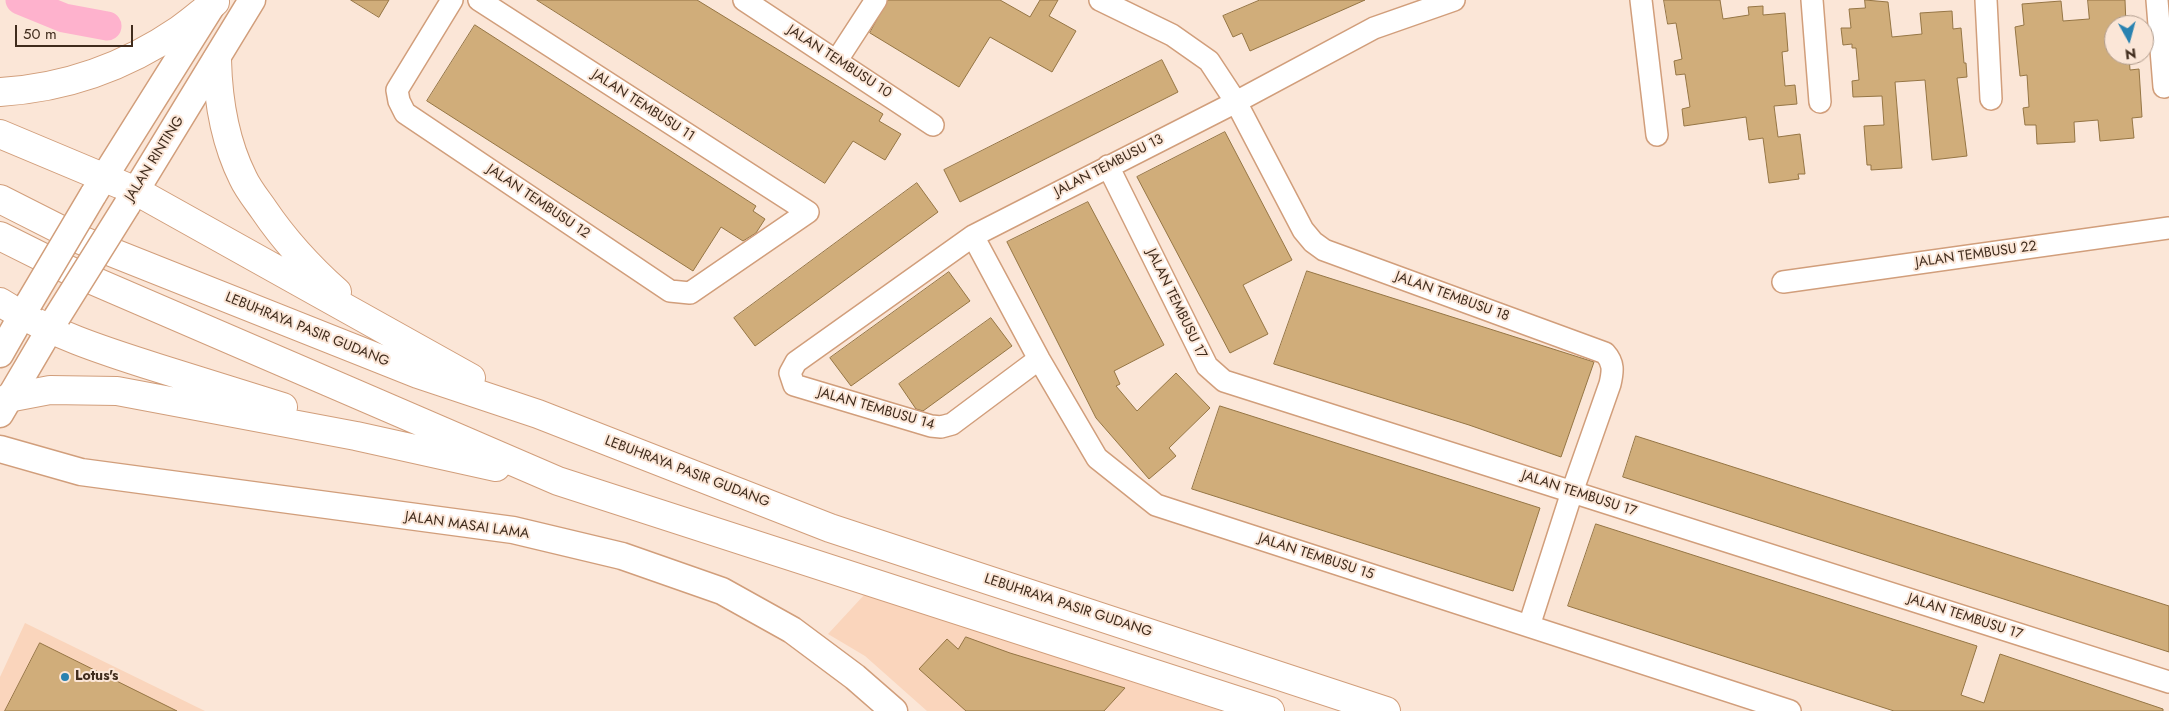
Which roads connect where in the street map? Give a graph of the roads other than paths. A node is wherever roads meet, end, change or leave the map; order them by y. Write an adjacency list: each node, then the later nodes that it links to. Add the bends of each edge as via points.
1 (252, 0): 13 (main road, JALAN RINTING)
2 (452, 0): 31 (street, JALAN TEMBUSU 12, via 397,90 405,113)
3 (478, 0): 31 (street, JALAN TEMBUSU 11, via 808,212 690,293)
4 (744, 0): 14 (street, JALAN TEMBUSU 10)
5 (876, 0): 14 (street)
6 (1100, 0): 18 (street, via 1172,35 1209,61)
7 (1454, 0): 18 (street, JALAN TEMBUSU 13, via 1374,28)
8 (1642, 0): 22 (street)
9 (1812, 0): 19 (street)
10 (1986, 0): 17 (street)
11 (2157, 0): 15 (street)
12 (215, 1): 16 (highway, via 155,45 96,74 61,85); 24 (main road)
13 (217, 60): 25 (main road, JALAN RINTING); 34 (highway, via 218,89 228,135 250,191 279,233 311,269)
14 (837, 60): 20 (street, JALAN TEMBUSU 10)
15 (2164, 87)
16 (0, 92)
17 (1991, 99)
18 (1236, 102): 23 (street, JALAN TEMBUSU 13); 43 (street, JALAN TEMBUSU 18, via 1303,230 1324,250 1605,353 1611,359 1610,384)
19 (1820, 102)
20 (933, 125)
21 (0, 134): 24 (highway)
22 (1657, 135)
23 (1108, 166): 29 (street, JALAN TEMBUSU 13); 43 (street, JALAN TEMBUSU 17, via 1207,366 1224,381)
24 (98, 186): 25 (highway); 32 (main road, bridge)
25 (131, 198): 33 (main road, JALAN RINTING, bridge); 34 (highway)
26 (0, 199): 39 (highway, LEBUHRAYA PASIR GUDANG, via 99,247 418,374)
27 (2169, 228): 30 (street, JALAN TEMBUSU 22)
28 (0, 236): 42 (highway, via 64,268)
29 (973, 236): 36 (street, JALAN TEMBUSU 15); 37 (street, JALAN TEMBUSU 13, via 796,362)
30 (1783, 282)
31 (670, 291)
32 (17, 307): 33 (highway); 35 (main road)
33 (54, 323): 38 (main road, JALAN RINTING); 40 (highway, via 109,352 296,412)
34 (411, 346): 39 (highway)
35 (0, 354)
36 (1040, 359): 37 (street, JALAN TEMBUSU 14, via 952,424 941,427 794,385); 44 (street, JALAN TEMBUSU 15, via 1097,458 1156,505)
37 (790, 374)
38 (4, 407): 40 (highway, via 50,390 117,391)
39 (538, 414): 48 (highway, LEBUHRAYA PASIR GUDANG, via 830,528)
40 (356, 436): 42 (highway)
41 (0, 449): 46 (main road, JALAN MASAI LAMA, via 81,472 513,530 622,556 722,591 792,630)
42 (558, 481): 47 (highway)
43 (1572, 492): 44 (street); 45 (street, JALAN TEMBUSU 17)
44 (1529, 626): 49 (street, JALAN TEMBUSU 15)
45 (2169, 682)
46 (894, 711)
47 (1270, 711)
48 (1386, 711)
49 (1790, 711)

